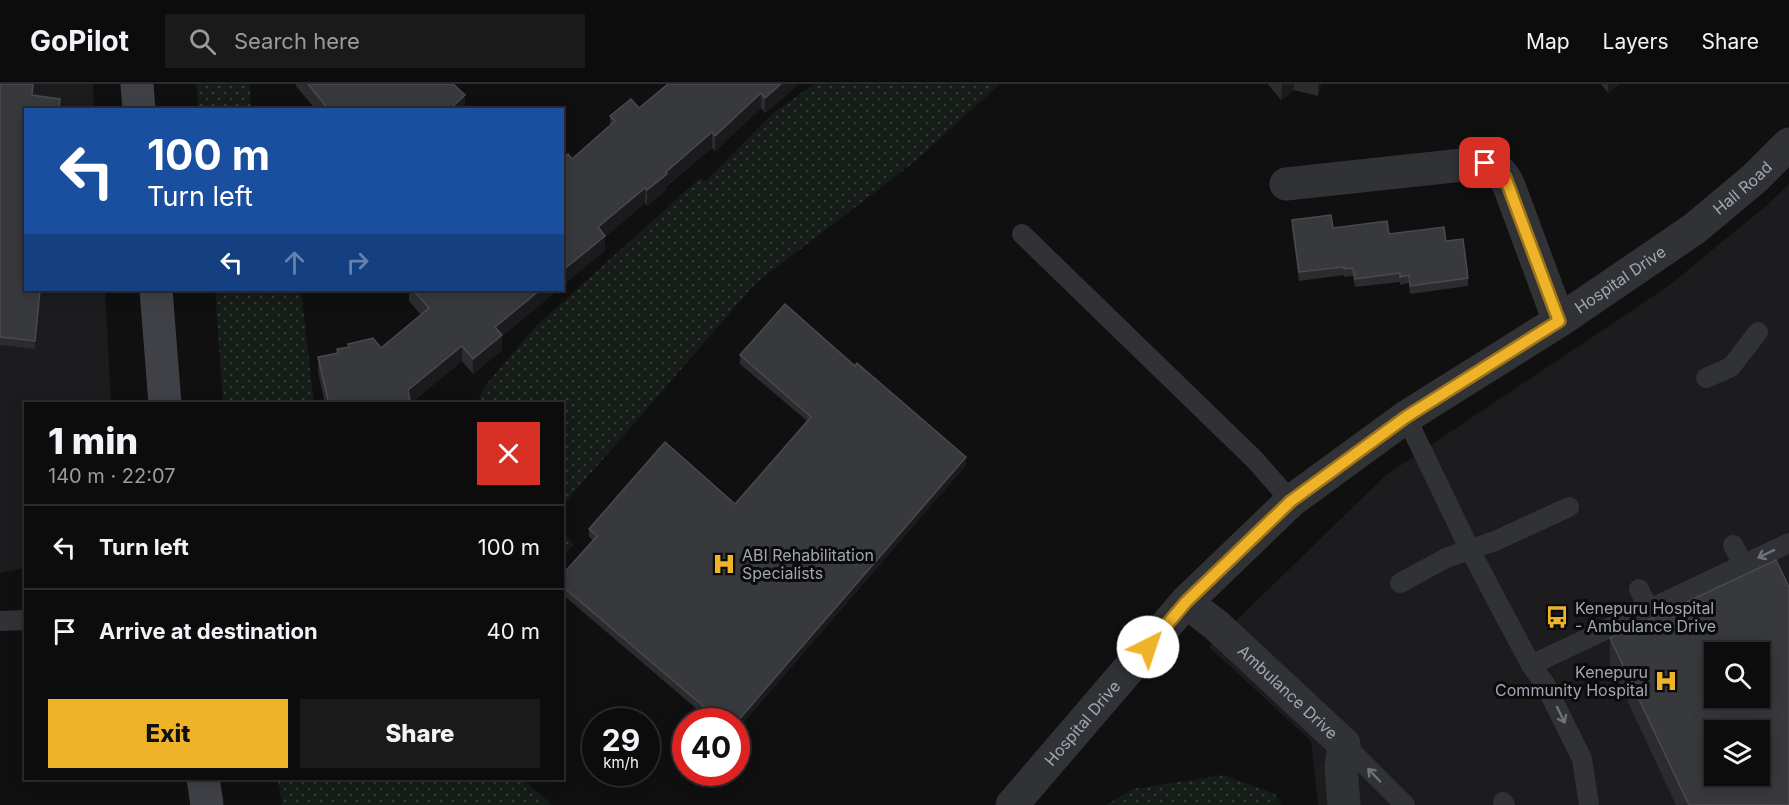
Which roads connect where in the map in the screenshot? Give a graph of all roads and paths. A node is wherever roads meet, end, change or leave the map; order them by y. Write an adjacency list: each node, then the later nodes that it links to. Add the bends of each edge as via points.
1 (137, 84): 2 (main road)
2 (139, 108)
3 (1789, 144): 5 (street, Hall Road)
4 (1286, 184): 8 (street, via 1481,163 1494,167 1509,186)
5 (1694, 229): 8 (street, Hospital Drive)
6 (1022, 234): 13 (lane, via 1255,460)
7 (156, 291): 11 (main road)
8 (1559, 321): 12 (street, Hospital Drive)
9 (1758, 332): 10 (lane, via 1731,367)
10 (1706, 378)
11 (165, 402)
12 (1406, 417): 13 (street, Hospital Drive); 17 (lane)
13 (1291, 501): 21 (street, Hospital Drive)
14 (1569, 507): 17 (lane)
15 (1789, 543): 18 (lane, one-way to 18)
16 (1733, 545): 18 (lane)
17 (1470, 550): 19 (lane, via 1446,558); 25 (lane)
18 (1743, 564): 22 (lane)
19 (1400, 584)
20 (1639, 589): 22 (lane)
21 (1186, 602): 26 (street, Ambulance Drive); 29 (street, Hospital Drive)
22 (1649, 609): 25 (lane)
23 (24, 620): 24 (lane)
24 (0, 621)
25 (1531, 665): 32 (lane, one-way to 32, via 1545,684 1582,759)
26 (1344, 744): 30 (street, Ambulance Drive); 31 (lane, one-way to 26)
27 (203, 780): 28 (main road)
28 (207, 805)
29 (1012, 805)
30 (1344, 805)
31 (1405, 805)
32 (1589, 805)

